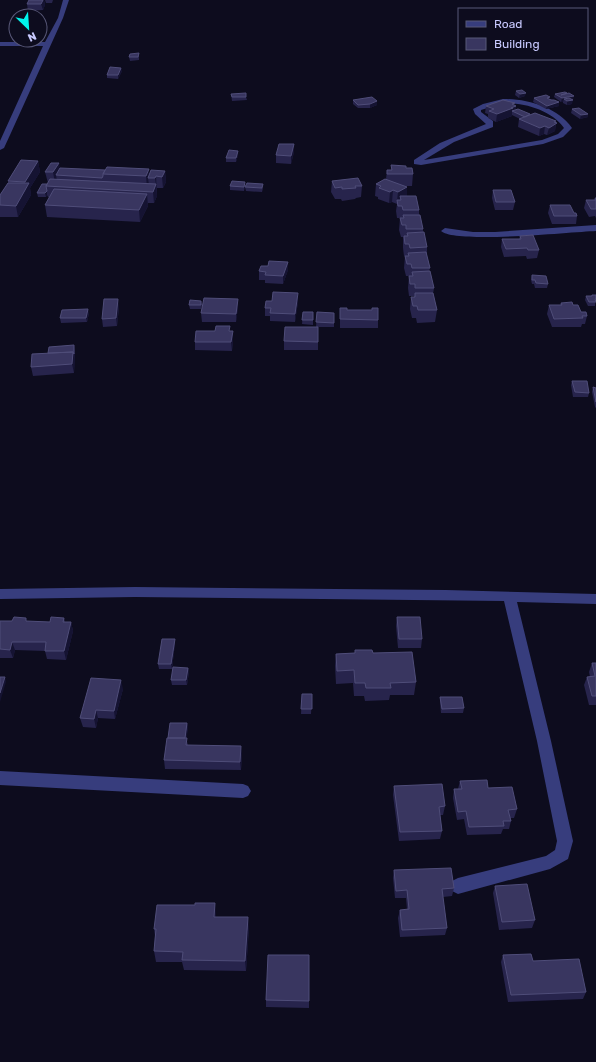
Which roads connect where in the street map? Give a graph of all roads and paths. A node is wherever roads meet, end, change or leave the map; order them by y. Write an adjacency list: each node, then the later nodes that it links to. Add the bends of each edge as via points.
1 (66, 0): 2 (street, via 64,12)
2 (48, 44)
3 (46, 48): 4 (street)
4 (0, 148)
5 (419, 163): 5 (street, via 543,142 557,138 568,128 564,122 532,104 499,101 477,109 477,113 490,125 430,151)
6 (596, 228): 7 (street, via 496,235)
7 (445, 231)
8 (0, 594): 9 (street, via 135,592)
9 (509, 596): 10 (street); 13 (street, via 565,841 562,854 550,862)
10 (596, 599)
11 (0, 778): 12 (street)
12 (243, 791)
13 (458, 886)

